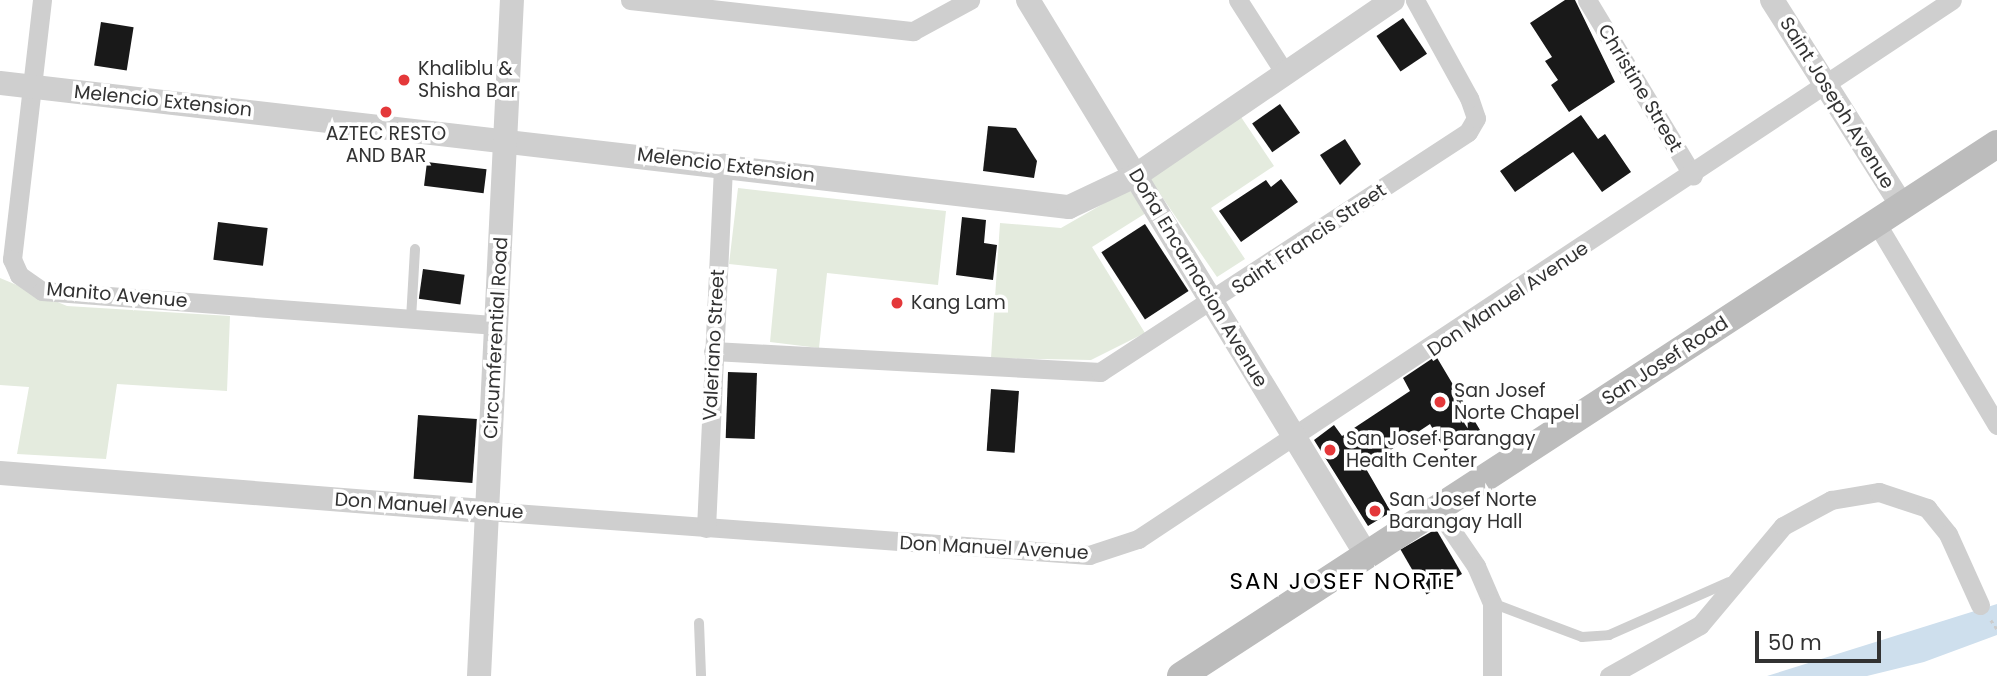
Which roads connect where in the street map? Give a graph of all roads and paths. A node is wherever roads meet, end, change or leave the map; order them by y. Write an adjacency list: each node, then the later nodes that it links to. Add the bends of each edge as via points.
1 (42, 0): 15 (street, Manito Avenue)
2 (512, 0): 16 (street, Circumferential Road)
3 (630, 0): 4 (street, via 913,31)
4 (970, 0)
5 (1028, 0): 19 (street, Doña Encarnacion Avenue)
6 (1238, 0): 12 (street)
7 (1393, 0): 12 (street, Melencio Extension)
8 (1415, 0): 24 (street, Saint Francis Street, via 1469,98 1476,118 1468,132)
9 (1587, 0): 20 (street, Christine Street)
10 (1772, 0): 14 (street, Saint Joseph Avenue)
11 (1952, 0): 14 (street, Don Manuel Avenue)
12 (1284, 72): 19 (street, Melencio Extension)
13 (0, 83): 15 (street, Melencio Extension)
14 (1825, 85): 20 (street, Don Manuel Avenue); 21 (street, Saint Joseph Avenue)
15 (32, 87): 16 (street, Melencio Extension); 25 (street, Manito Avenue, via 12,259 19,275 43,290)
16 (505, 139): 18 (street, Melencio Extension); 26 (street, Circumferential Road)
17 (1997, 144): 21 (main road, San Josef Road)
18 (723, 162): 19 (street, Melencio Extension, via 1069,207); 27 (street, Valeriano Street)
19 (1135, 176): 24 (street, Doña Encarnacion Avenue)
20 (1693, 176): 29 (street, Don Manuel Avenue)
21 (1903, 207): 22 (main road, San Josef Road)
22 (1877, 224): 28 (street); 31 (main road, San Josef Road)
23 (415, 249): 25 (lane)
24 (1213, 303): 27 (street, Saint Francis Street, via 1100,372); 29 (street, Doña Encarnacion Avenue)
25 (411, 318): 26 (street, Manito Avenue)
26 (496, 325): 32 (street, Circumferential Road)
27 (713, 351): 33 (street, Valeriano Street)
28 (1995, 415)
29 (1296, 439): 33 (street, Don Manuel Avenue, via 1138,540 1089,555); 34 (street, Doña Encarnacion Avenue)
30 (0, 473): 32 (street, Don Manuel Avenue)
31 (1437, 509): 34 (main road, San Josef Road); 36 (street, via 1476,566)
32 (487, 511): 33 (street, Don Manuel Avenue); 39 (street, Circumferential Road)
33 (706, 528)
34 (1367, 555): 41 (main road, San Josef Road)
35 (1749, 573): 36 (lane, via 1609,635 1582,637); 37 (street, via 1783,526 1803,511 1879,492 1911,499 1939,520); 43 (street, via 1700,625)
36 (1492, 603): 42 (street)
37 (1980, 605)
38 (699, 624): 40 (lane)
39 (479, 676)
40 (701, 676)
41 (1181, 676)
42 (1492, 676)
43 (1609, 676)

